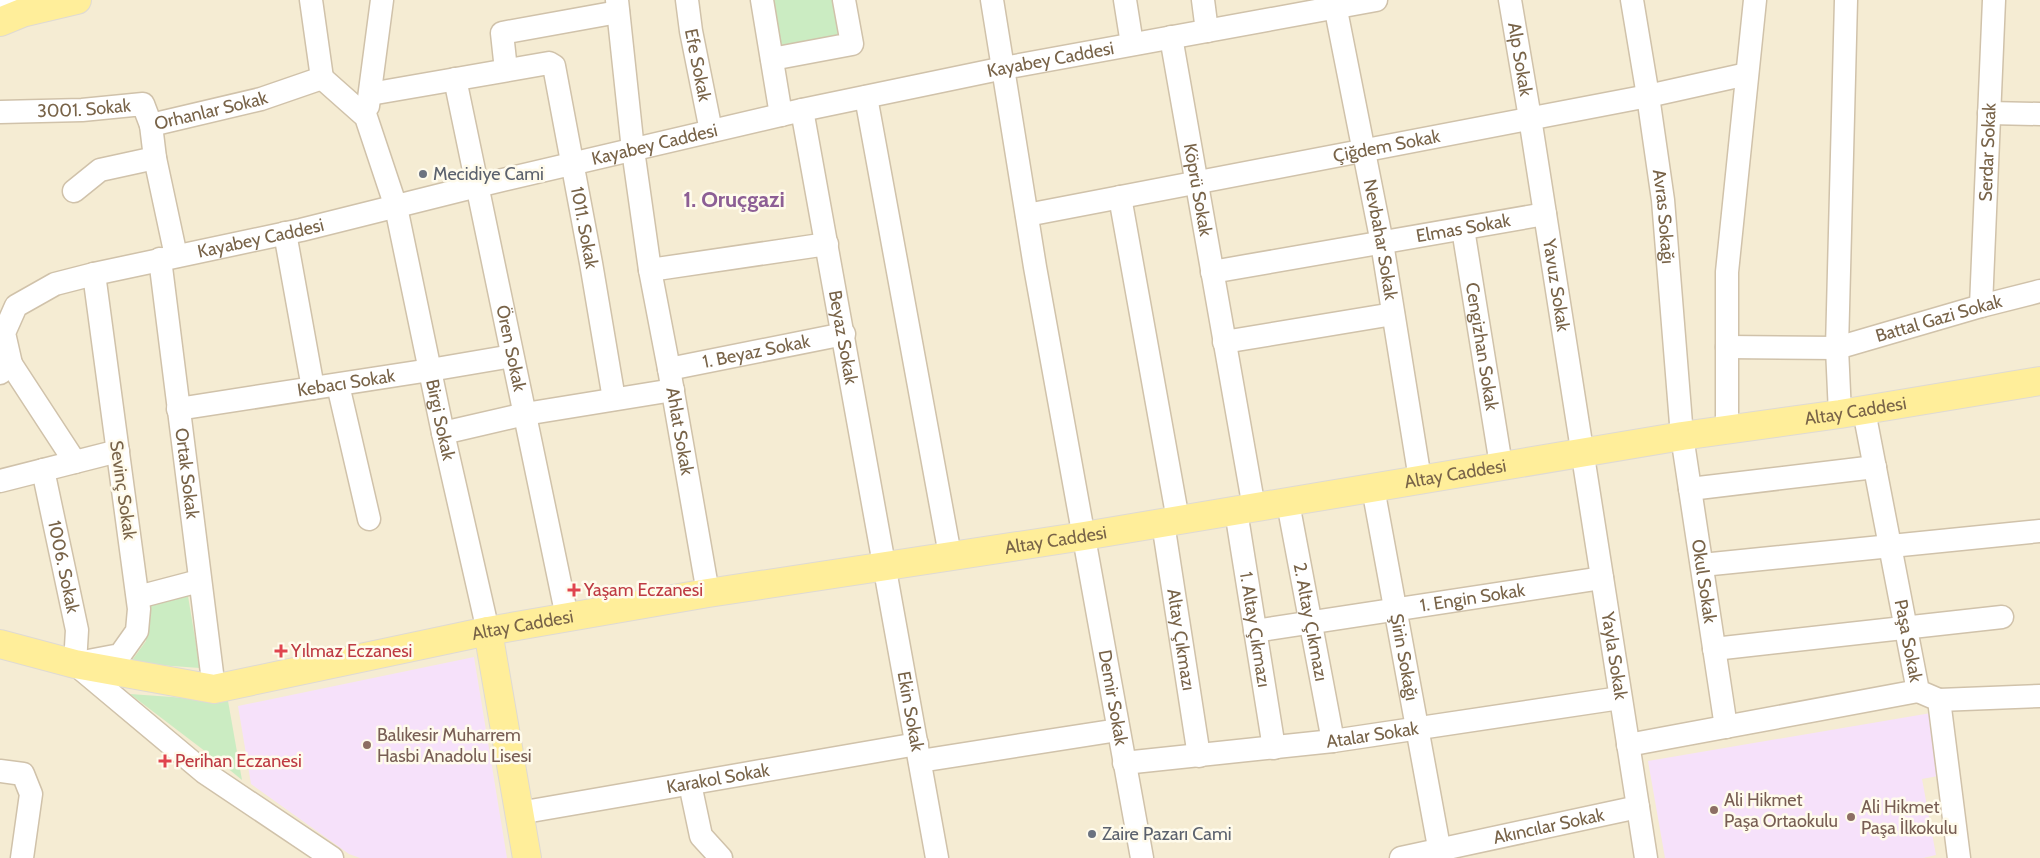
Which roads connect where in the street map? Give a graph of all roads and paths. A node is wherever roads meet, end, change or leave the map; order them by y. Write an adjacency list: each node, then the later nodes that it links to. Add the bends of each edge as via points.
1 (77, 0): 19 (main road)
2 (311, 0): 27 (street)
3 (382, 0): 29 (street)
4 (687, 0): 39 (street, Efe Sokak)
5 (762, 0): 23 (street, Beyaz Sokak)
6 (844, 0): 23 (street, via 852,44)
7 (992, 0): 24 (street, Demir Sokak)
8 (1125, 0): 22 (street)
9 (1203, 0): 20 (street)
10 (1376, 0): 16 (street, Kayabey Caddesi)
11 (1510, 0): 37 (street, Alp Sokak)
12 (1632, 0): 31 (street, Avras Sokağı)
13 (1755, 0): 26 (street)
14 (1846, 0): 65 (street, Paşa Sokak)
15 (1994, 0): 34 (street, Serdar Sokak)
16 (1335, 4): 18 (street, Kayabey Caddesi); 41 (street, Nevbahar Sokak)
17 (618, 6): 25 (street, via 502,33); 40 (street, Ahlat Sokak)
18 (1269, 10): 20 (street, Kayabey Caddesi)
19 (7, 12)
20 (1207, 31): 21 (street, Kayabey Caddesi)
21 (1171, 38): 22 (street, Kayabey Caddesi); 44 (street, Köprü Sokak)
22 (1132, 44): 24 (street, Kayabey Caddesi)
23 (772, 58): 33 (street, Beyaz Sokak)
24 (1004, 68): 30 (street, Kayabey Caddesi); 50 (street, Demir Sokak)
25 (506, 70): 28 (street, 1011. Sokak); 43 (street, 1011. Sokak, via 549,63 554,66)
26 (1747, 74): 31 (street, Çiğdem Sokak); 64 (street, via 1728,272)
27 (322, 78): 36 (street); 38 (street, Orhanlar Sokak, via 261,99)
28 (454, 79): 29 (street, 1011. Sokak); 45 (street, Ören Sokak)
29 (370, 94): 36 (street)
30 (866, 96): 33 (street, Kayabey Caddesi); 97 (street)
31 (1648, 96): 37 (street, Çiğdem Sokak); 79 (street, Avras Sokağı, via 1663,200)
32 (0, 112): 38 (street, 3001. Sokak, via 82,110 143,104)
33 (792, 112): 39 (street, Kayabey Caddesi); 54 (street, Beyaz Sokak)
34 (1989, 113): 35 (street); 60 (street, Serdar Sokak)
35 (2040, 114)
36 (366, 117): 48 (street, Birgi Sokak)
37 (1530, 118): 41 (street, Çiğdem Sokak); 49 (street, Yavuz Sokak)
38 (151, 125): 42 (street, Orhanlar Sokak)
39 (711, 131): 40 (street, Kayabey Caddesi)
40 (634, 150): 43 (street, Kayabey Caddesi); 56 (street, Ahlat Sokak)
41 (1364, 150): 44 (street, Çiğdem Sokak); 53 (street, Nevbahar Sokak)
42 (154, 158): 46 (street, via 100,170); 55 (street, Orhanlar Sokak)
43 (573, 163): 45 (street, Kayabey Caddesi); 73 (street, 1011. Sokak)
44 (1196, 182): 47 (street, Çiğdem Sokak); 57 (street, Köprü Sokak)
45 (477, 186): 48 (street, Kayabey Caddesi); 66 (street, Ören Sokak)
46 (74, 191)
47 (1120, 197): 50 (street, Çiğdem Sokak); 93 (street, Altay Çıkmazı)
48 (396, 207): 52 (street, Kayabey Caddesi); 68 (street, Birgi Sokak)
49 (1545, 214): 51 (street, Elmas Sokak); 81 (street, Yavuz Sokak)
50 (1027, 215): 95 (street, Demir Sokak)
51 (1463, 229): 53 (street, Elmas Sokak); 83 (street, Cengizhan Sokak)
52 (285, 233): 55 (street, Kayabey Caddesi); 72 (street)
53 (1382, 243): 57 (street); 61 (street, Nevbahar Sokak)
54 (827, 244): 56 (street); 62 (street, Beyaz Sokak)
55 (168, 257): 58 (street, Kayabey Caddesi); 74 (street, Ortak Sokak)
56 (650, 270): 69 (street, Ahlat Sokak)
57 (1212, 272): 63 (street, Köprü Sokak)
58 (94, 274): 67 (street, Kayabey Caddesi, via 55,284 16,306 4,333); 80 (street, Sevinç Sokak)
59 (2040, 291): 60 (street, Battal Gazi Sokak)
60 (1981, 306): 65 (street, Battal Gazi Sokak)
61 (1392, 314): 63 (street); 86 (street, Nevbahar Sokak)
62 (844, 334): 69 (street, 1. Beyaz Sokak); 98 (street, Beyaz Sokak)
63 (1224, 342): 91 (street, Köprü Sokak)
64 (1727, 347): 65 (street, Battal Gazi Sokak); 77 (street)
65 (1837, 348): 75 (street, Paşa Sokak)
66 (512, 356): 68 (street, Kebacı Sokak); 76 (street, Ören Sokak)
67 (6, 369): 82 (street, Kayabey Caddesi)
68 (430, 370): 71 (street, Kebacı Sokak); 78 (street, Birgi Sokak)
69 (671, 379): 73 (street, 1. Beyaz Sokak); 102 (street, Ahlat Sokak)
70 (2040, 381): 75 (main road, Altay Caddesi)
71 (338, 385): 72 (street, Kebacı Sokak); 92 (street)
72 (313, 388): 74 (street, Kebacı Sokak)
73 (614, 399): 76 (street, 1. Beyaz Sokak)
74 (178, 409): 101 (street, Ortak Sokak)
75 (1852, 412): 77 (main road, Altay Caddesi); 84 (street, Paşa Sokak)
76 (524, 414): 78 (street, 1. Beyaz Sokak); 105 (street, Ören Sokak)
77 (1727, 429): 79 (main road, Altay Caddesi)
78 (443, 433): 109 (street, Birgi Sokak)
79 (1682, 436): 81 (main road, Altay Caddesi); 89 (street, Okul Sokak)
80 (118, 450): 82 (street); 103 (street, Sevinç Sokak)
81 (1582, 452): 83 (main road, Altay Caddesi); 100 (street, Yayla Sokak)
82 (75, 462): 85 (street)
83 (1501, 465): 86 (main road, Altay Caddesi)
84 (1875, 467): 89 (street); 96 (street, Paşa Sokak)
85 (43, 470): 87 (street); 113 (street, 1006. Sokak, via 77,630)
86 (1420, 479): 88 (main road, Altay Caddesi)
87 (0, 481)
88 (1373, 488): 90 (main road, Altay Caddesi); 104 (street, Şirin Sokağı)
89 (1690, 489): 99 (street, Okul Sokak)
90 (1288, 503): 91 (main road, Altay Caddesi); 107 (street, 2. Altay Çıkmazı)
91 (1245, 509): 93 (main road, Altay Caddesi); 110 (street, 1. Altay Çıkmazı)
92 (369, 519)
93 (1170, 521): 95 (main road, Altay Caddesi); 126 (street, Altay Çıkmazı)
94 (2040, 531): 96 (street)
95 (1084, 536): 97 (main road, Altay Caddesi); 121 (street, Demir Sokak)
96 (1890, 546): 99 (street); 108 (street, Paşa Sokak)
97 (950, 555): 98 (main road, Altay Caddesi)
98 (885, 565): 102 (main road, Altay Caddesi); 125 (street, Ekin Sokak)
99 (1702, 565): 112 (street, Okul Sokak)
100 (1602, 578): 104 (street, 1. Engin Sokak); 117 (street, Yayla Sokak)
101 (199, 581): 103 (street); 114 (street, Ortak Sokak)
102 (708, 593): 105 (main road, Altay Caddesi)
103 (138, 597): 113 (street, Sevinç Sokak, via 137,631 120,655)
104 (1396, 609): 107 (street, 1. Engin Sokak); 120 (street, Şirin Sokağı)
105 (567, 617): 109 (main road, Altay Caddesi)
106 (2002, 617): 108 (street)
107 (1310, 622): 110 (street, 1. Engin Sokak); 122 (street, 2. Altay Çıkmazı)
108 (1905, 628): 112 (street); 115 (street, Paşa Sokak)
109 (488, 631): 114 (main road, Altay Caddesi); 131 (main road)
110 (1255, 631): 124 (street, 1. Altay Çıkmazı)
111 (0, 644): 113 (main road, Altay Caddesi)
112 (1714, 649): 119 (street, Okul Sokak)
113 (75, 664): 114 (main road, Altay Caddesi); 134 (street, Altay Caddesi, via 204,772)
114 (214, 689)
115 (1918, 691): 118 (street, Paşa Sokak); 119 (street)
116 (2040, 696): 118 (street)
117 (1620, 698): 120 (street, Atalar Sokak); 123 (street, Yayla Sokak)
118 (1939, 700): 141 (street, Paşa Sokak)
119 (1726, 727): 123 (street)
120 (1418, 729): 122 (street, Atalar Sokak); 132 (street, Şirin Sokağı)
121 (1118, 730): 125 (street, Karakol Sokak); 127 (street, Demir Sokak)
122 (1333, 741): 124 (street, Atalar Sokak)
123 (1628, 745): 130 (street, Yayla Sokak)
124 (1274, 748): 126 (street, Atalar Sokak)
125 (919, 752): 129 (street, Karakol Sokak); 137 (street, Ekin Sokak)
126 (1199, 756): 127 (street, Atalar Sokak)
127 (1124, 763): 138 (street, Demir Sokak)
128 (0, 771): 133 (street, via 23,774 31,794)
129 (690, 784): 131 (street, Karakol Sokak); 136 (street, via 701,836)
130 (1638, 807): 132 (street, Akıncılar Sokak); 140 (street, Yayla Sokak)
131 (519, 813): 135 (main road)
132 (1441, 854): 139 (street, Akıncılar Sokak)
133 (22, 858)
134 (332, 858)
135 (527, 858)
136 (721, 858)
137 (937, 858)
138 (1142, 858)
139 (1401, 858)
140 (1646, 858)
141 (1959, 858)

